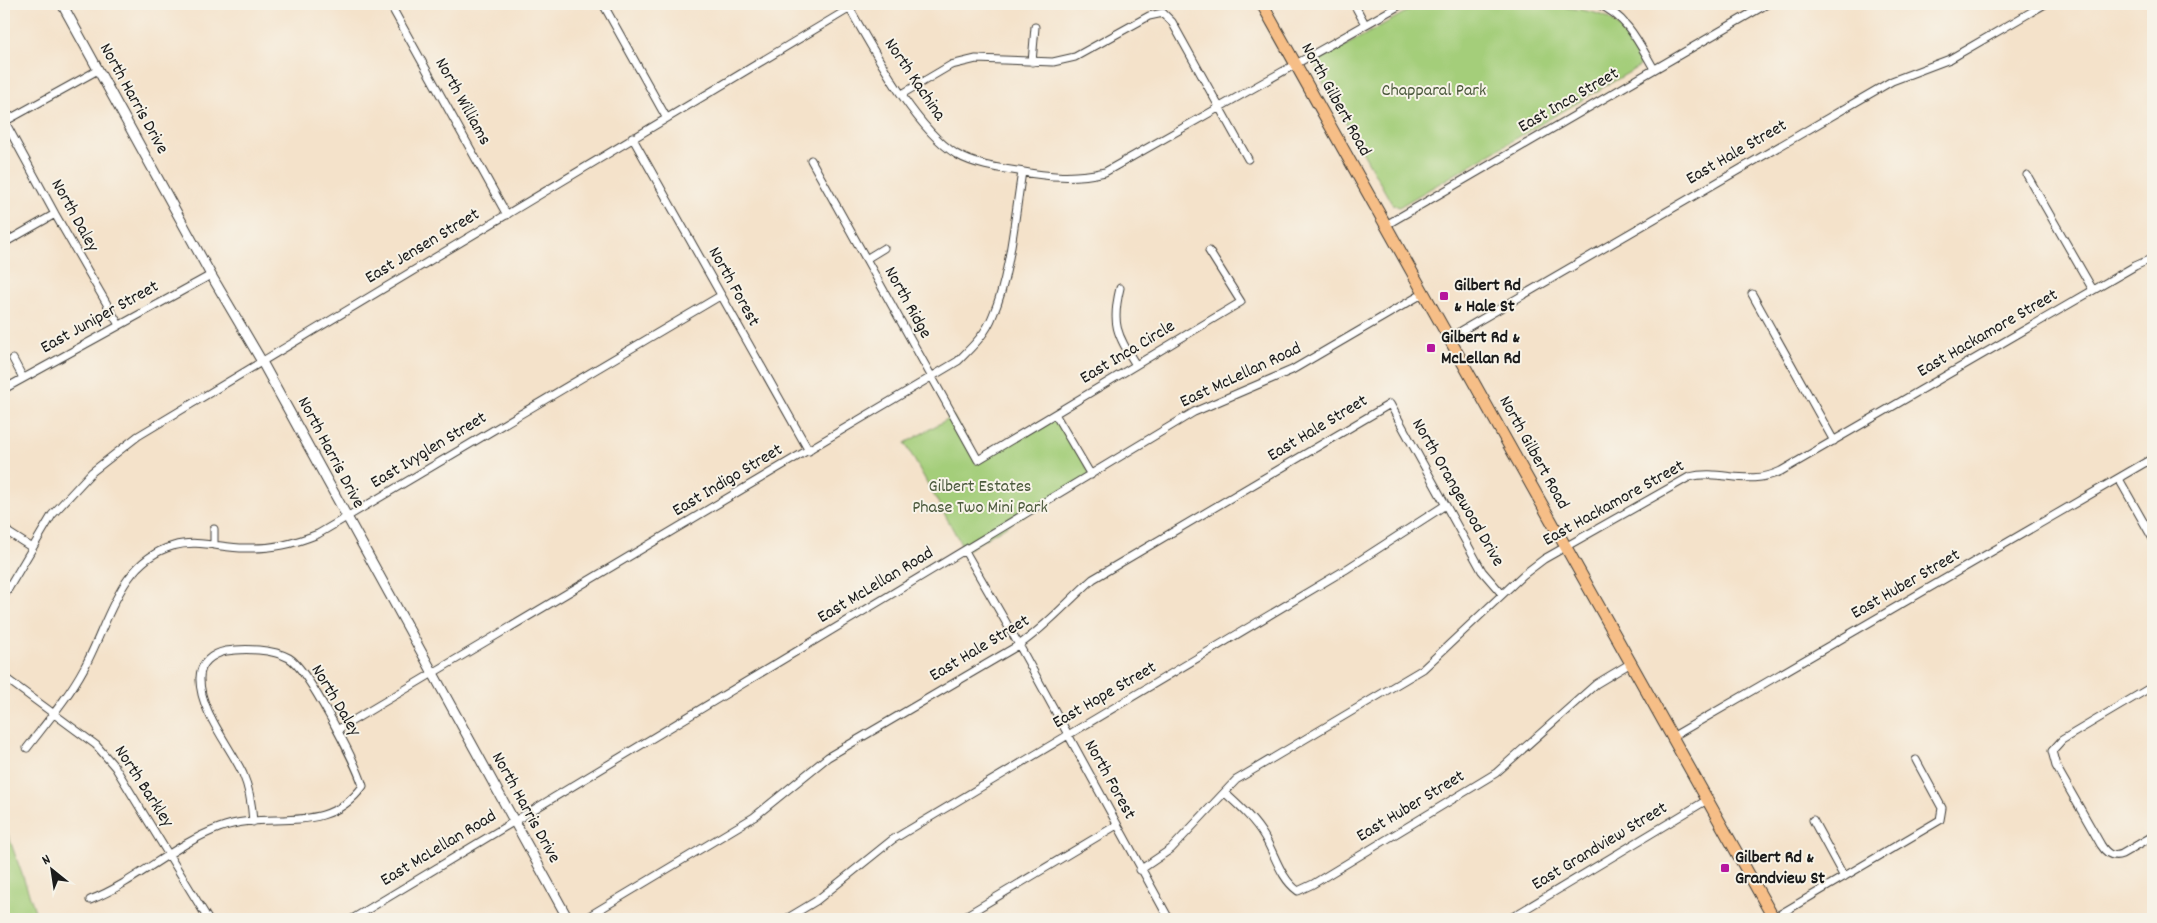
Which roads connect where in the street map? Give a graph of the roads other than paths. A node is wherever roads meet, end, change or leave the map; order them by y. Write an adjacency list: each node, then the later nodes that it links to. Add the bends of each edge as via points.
1 (62, 4): 18 (street, North Harris Drive)
2 (390, 4): 29 (street, North Williams)
3 (603, 4): 21 (street)
4 (857, 4): 11 (street, East Jensen Street)
5 (1262, 4): 16 (main road, North Gilbert Road)
6 (1354, 4): 13 (street)
7 (1402, 4): 13 (street, North Kachina)
8 (1598, 4): 17 (street, via 1627,24)
9 (1767, 4): 12 (street, East Inca Street)
10 (2046, 4): 43 (street, East Hale Street, via 1950,59 1889,82)
11 (848, 6): 19 (street, North Kachina); 21 (street, East Jensen Street)
12 (1758, 6): 17 (street, East Inca Street)
13 (1365, 24): 16 (street, North Kachina)
14 (1035, 27): 15 (street)
15 (1032, 62): 19 (street, via 976,58 951,65); 20 (street, via 1075,57 1149,16 1163,13 1172,22)
16 (1295, 63): 20 (street, North Kachina); 30 (main road, North Gilbert Road)
17 (1654, 69): 30 (street, East Inca Street)
18 (98, 70): 22 (street); 36 (street, North Harris Drive)
19 (902, 94): 26 (street, North Kachina, via 940,143 958,155 980,164)
20 (1218, 106): 24 (street); 26 (street, North Kachina, via 1105,172 1065,178)
21 (666, 117): 23 (street, East Jensen Street)
22 (5, 122): 28 (street, North Daley)
23 (632, 137): 29 (street, East Jensen Street); 41 (street, North Forest)
24 (1248, 159)
25 (811, 160): 35 (street, North Ridge)
26 (1022, 172): 48 (street, East Indigo Street, via 1003,286 993,316 978,342 958,361)
27 (2027, 175): 38 (street)
28 (55, 214): 31 (street); 42 (street, North Daley)
29 (507, 215): 45 (street, East Jensen Street)
30 (1386, 225): 39 (main road, North Gilbert Road)
31 (4, 242)
32 (884, 248): 35 (street)
33 (1210, 251): 46 (street, East Inca Circle, via 1241,302)
34 (2153, 258): 38 (street, East Hackamore Street)
35 (866, 259): 48 (street, North Ridge)
36 (211, 275): 42 (street, East Juniper Street); 45 (street, North Harris Drive)
37 (1120, 288): 46 (street, via 1115,324)
38 (2093, 290): 52 (street, East Hackamore Street)
39 (1424, 293): 43 (main road, North Gilbert Road); 56 (street, East McLellan Road, via 1292,370 1194,412)
40 (1752, 294): 52 (street)
41 (720, 296): 53 (street, North Forest); 59 (street, East Ivyglen Street)
42 (119, 325): 47 (street, East Juniper Street)
43 (1449, 338): 65 (main road, North Gilbert Road)
44 (14, 359): 47 (street)
45 (261, 360): 59 (street, North Harris Drive); 64 (street, East Jensen Street, via 116,452 92,472 52,515)
46 (1136, 366): 51 (street, East Inca Circle)
47 (23, 378): 49 (street, East Juniper Street)
48 (931, 379): 53 (street, East Indigo Street); 55 (street, North Ridge)
49 (4, 389)
50 (1390, 404): 58 (street, North Orangewood Drive); 69 (street, East Hale Street, via 1093,580 1042,629)
51 (1055, 414): 55 (street, East Inca Circle); 56 (street)
52 (1834, 441): 65 (street, East Hackamore Street, via 1763,478 1708,474 1689,477)
53 (809, 451): 71 (street, East Indigo Street)
54 (2153, 458): 57 (street, East Huber Street)
55 (978, 460)
56 (1091, 474): 66 (street, East McLellan Road)
57 (2120, 478): 62 (street); 77 (street, East Huber Street)
58 (1444, 506): 67 (street, North Orangewood Drive, via 1482,572); 76 (street, East Hope Street, via 1345,570 1118,707)
59 (346, 517): 63 (street, East Ivyglen Street, via 318,534 290,545 244,548); 71 (street, North Harris Drive)
60 (4, 527): 64 (street)
61 (214, 529): 63 (street)
62 (2153, 539)
63 (214, 545): 74 (street, East Ivyglen Street, via 173,546 157,553 126,579 84,668)
64 (31, 547): 68 (street, East Jensen Street)
65 (1566, 547): 67 (street, East Hackamore Street, via 1537,563); 70 (main road, North Gilbert Road)
66 (965, 551): 69 (street, North Forest); 84 (street, East McLellan Road)
67 (1502, 594): 80 (street, East Hackamore Street, via 1423,669 1247,773)
68 (4, 596)
69 (1019, 645): 76 (street, North Forest); 94 (street, East Hale Street, via 828,757 754,817)
70 (1631, 663): 77 (main road, North Gilbert Road); 80 (street, East Huber Street, via 1596,684 1496,773 1298,891 1285,878 1264,835)
71 (433, 674): 75 (street, East Indigo Street); 84 (street, North Harris Drive)
72 (4, 677): 74 (street, North Barkley)
73 (2153, 686): 86 (street, via 2062,740 2052,751 2056,766 2101,845 2112,855 2122,854)
74 (53, 714): 78 (street, East Ivyglen Street); 87 (street, North Barkley, via 96,745 115,768)
75 (337, 730): 83 (street, North Daley, via 364,786 356,796 326,815 308,820); 83 (street, North Daley, via 304,673 291,659 275,652 234,650 219,652 206,660 200,676 200,688 205,705 244,775)
76 (1067, 734): 85 (street, North Forest); 95 (street, East Hope Street, via 892,840 816,901)
77 (1672, 737): 81 (main road, North Gilbert Road)
78 (27, 748)
79 (1916, 760): 89 (street, via 1940,804 1942,816 1933,826)
80 (1225, 793): 88 (street, East Hackamore Street, via 1171,849)
81 (1707, 800): 98 (street, East Grandview Street); 99 (main road, North Gilbert Road)
82 (1813, 820): 89 (street)
83 (253, 822): 87 (street, via 220,827)
84 (514, 822): 92 (street, East McLellan Road); 93 (street, North Harris Drive)
85 (1117, 825): 88 (street, North Forest); 96 (street)
86 (2153, 836)
87 (169, 856): 90 (street); 91 (street, North Barkley)
88 (1140, 870): 97 (street, North Forest)
89 (1844, 877): 99 (street)
90 (90, 900)
91 (208, 919)
92 (352, 919)
93 (568, 919)
94 (584, 919)
95 (786, 919)
96 (960, 919)
97 (1167, 919)
98 (1509, 919)
99 (1773, 919)

